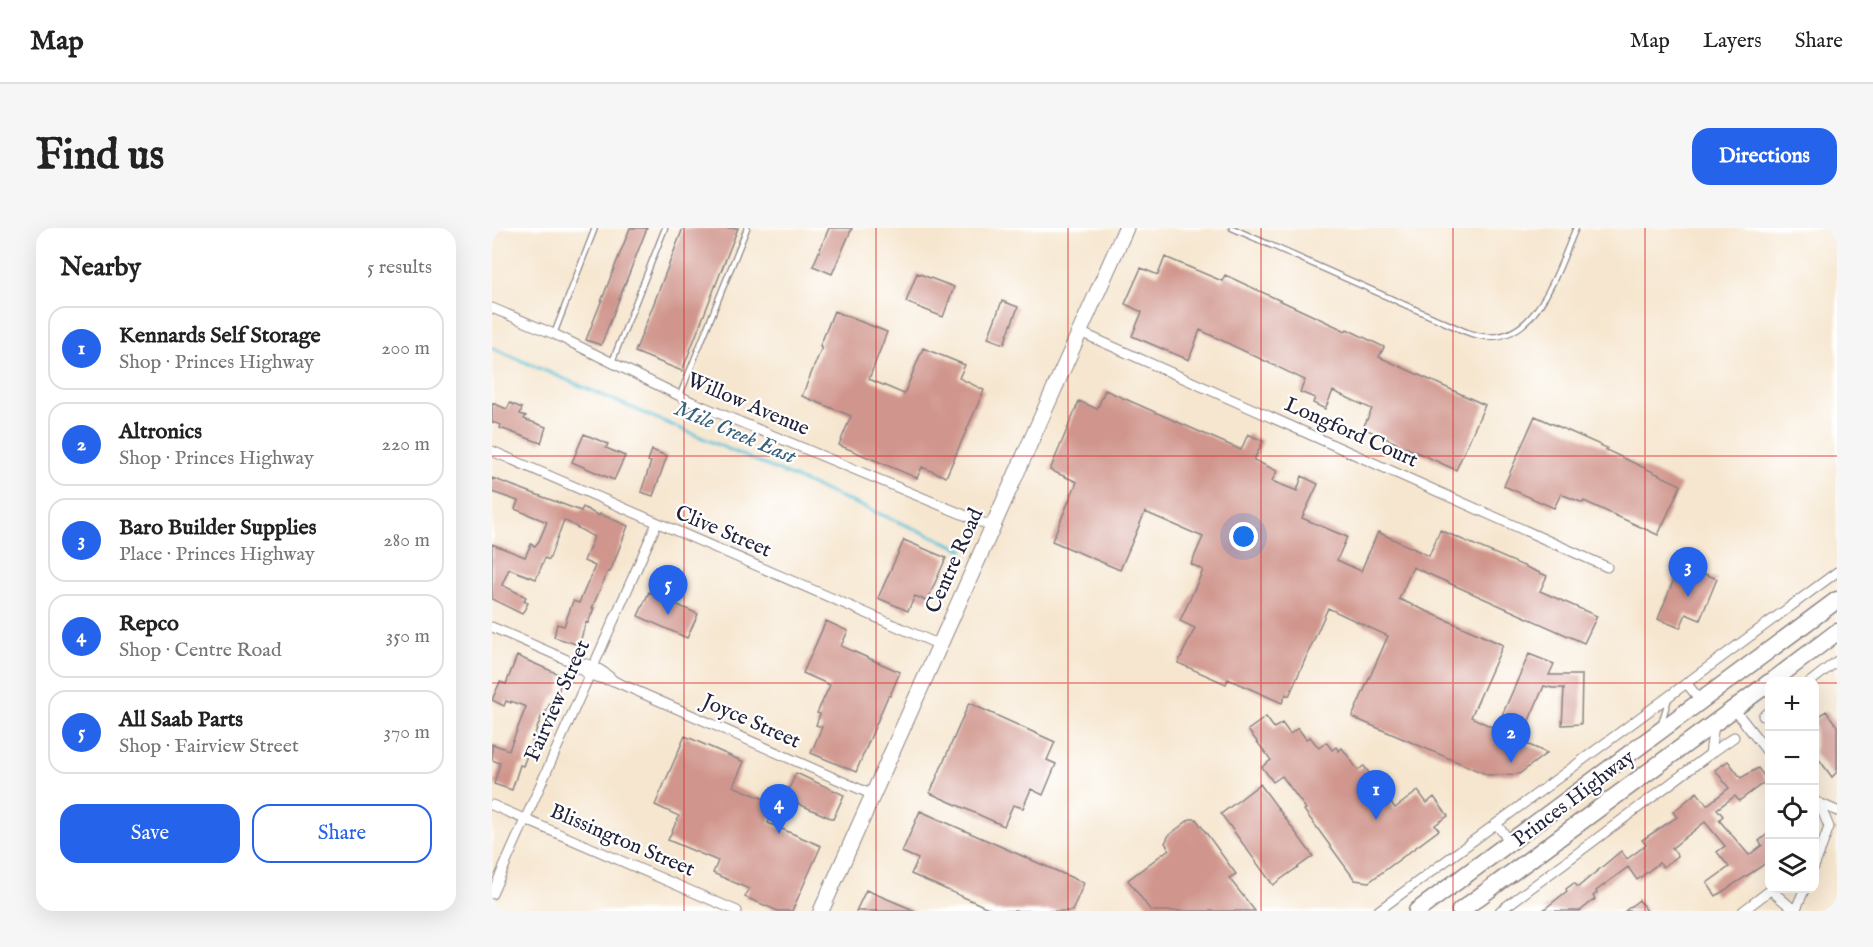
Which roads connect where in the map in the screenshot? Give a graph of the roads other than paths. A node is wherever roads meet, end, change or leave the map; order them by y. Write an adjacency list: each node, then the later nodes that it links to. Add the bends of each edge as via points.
1 (595, 228): 9 (lane)
2 (665, 228): 10 (lane)
3 (747, 228): 11 (lane)
4 (1126, 228): 8 (main road, Centre Road)
5 (1232, 228): 6 (lane, via 1464,331 1486,337 1517,329 1536,313)
6 (1576, 228)
7 (492, 308): 9 (street, Willow Avenue)
8 (1080, 332): 14 (main road, Centre Road); 15 (street, Longford Court)
9 (554, 334): 10 (street, Willow Avenue)
10 (612, 362): 11 (street, Willow Avenue)
11 (680, 396): 14 (street, Willow Avenue)
12 (492, 451): 13 (street, Clive Street)
13 (657, 524): 20 (street, Clive Street); 22 (street, Fairview Street)
14 (993, 526): 20 (main road, Centre Road)
15 (1607, 567)
16 (1837, 572): 25 (street, Princes Highway)
17 (1837, 600): 28 (highway, Princes Highway)
18 (492, 627): 22 (street, Joyce Street, via 572,662 581,662)
19 (1837, 632): 23 (highway, Princes Highway)
20 (940, 645): 35 (main road, Centre Road)
21 (1837, 661): 24 (street)
22 (591, 671): 35 (street, Joyce Street, via 605,672 614,681); 40 (street, Fairview Street)
23 (1780, 677)
24 (1815, 677)
25 (1687, 684): 27 (street, Princes Highway); 28 (street)
26 (1765, 688): 29 (highway, Princes Highway)
27 (1669, 697): 31 (lane, via 1665,716); 41 (street, Princes Highway)
28 (1701, 701): 30 (highway); 31 (highway, Princes Highway)
29 (1734, 709): 30 (highway, Princes Highway); 33 (street)
30 (1715, 722): 34 (street); 52 (highway, Princes Highway)
31 (1653, 736): 42 (highway, Princes Highway)
32 (1734, 737): 34 (street)
33 (1765, 749)
34 (1710, 754): 53 (street)
35 (873, 795): 49 (main road, Centre Road)
36 (1819, 803): 39 (street)
37 (492, 805): 40 (street, Blissington Street)
38 (1819, 807): 43 (street, via 1828,827)
39 (1837, 811)
40 (525, 819): 47 (street, Fairview Street); 48 (street, Blissington Street)
41 (1496, 824): 42 (street, Princes Highway); 50 (street, Princes Highway)
42 (1511, 842): 51 (highway, Princes Highway)
43 (1819, 851)
44 (1767, 893): 54 (street)
45 (1776, 893): 55 (street)
46 (1803, 893): 55 (street)
47 (492, 894)
48 (737, 911)
49 (821, 911)
50 (1378, 911)
51 (1417, 911)
52 (1460, 911)
53 (1500, 911)
54 (1743, 911)
55 (1795, 911)

